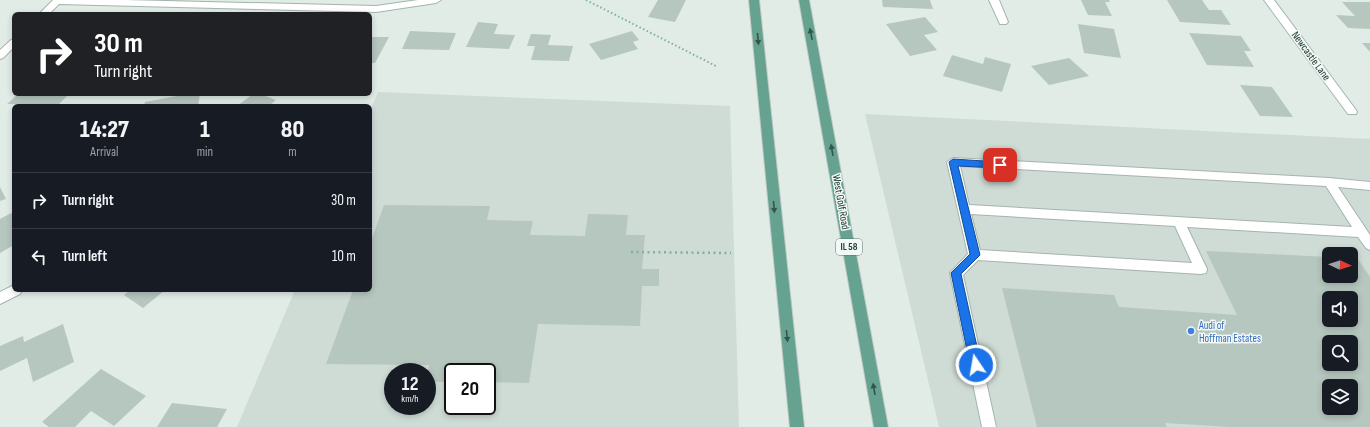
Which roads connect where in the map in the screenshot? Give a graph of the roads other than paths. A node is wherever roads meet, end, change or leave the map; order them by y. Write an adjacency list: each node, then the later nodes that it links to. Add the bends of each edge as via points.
1 (436, 0): 6 (street, via 376,9)
2 (754, 0): 21 (main road, one-way to 21)
3 (804, 0): 22 (main road, West Golf Road / IL 58, one-way to 3)
4 (994, 0): 8 (street)
5 (1269, 0): 11 (street, Newcastle Lane)
6 (57, 1): 7 (street)
7 (46, 12)
8 (1003, 22)
9 (12, 44): 10 (street)
10 (0, 56)
11 (1352, 112)
12 (1329, 182): 13 (street); 14 (street, via 953,162); 16 (street)
13 (1370, 186)
14 (964, 209): 15 (street); 18 (street)
15 (1179, 222): 16 (street); 18 (street, via 1201,270)
16 (1362, 232): 17 (street)
17 (1370, 245)
18 (975, 255): 23 (street, via 956,273)
19 (12, 292): 20 (street)
20 (0, 299)
21 (797, 427)
22 (881, 427)
23 (989, 427)

